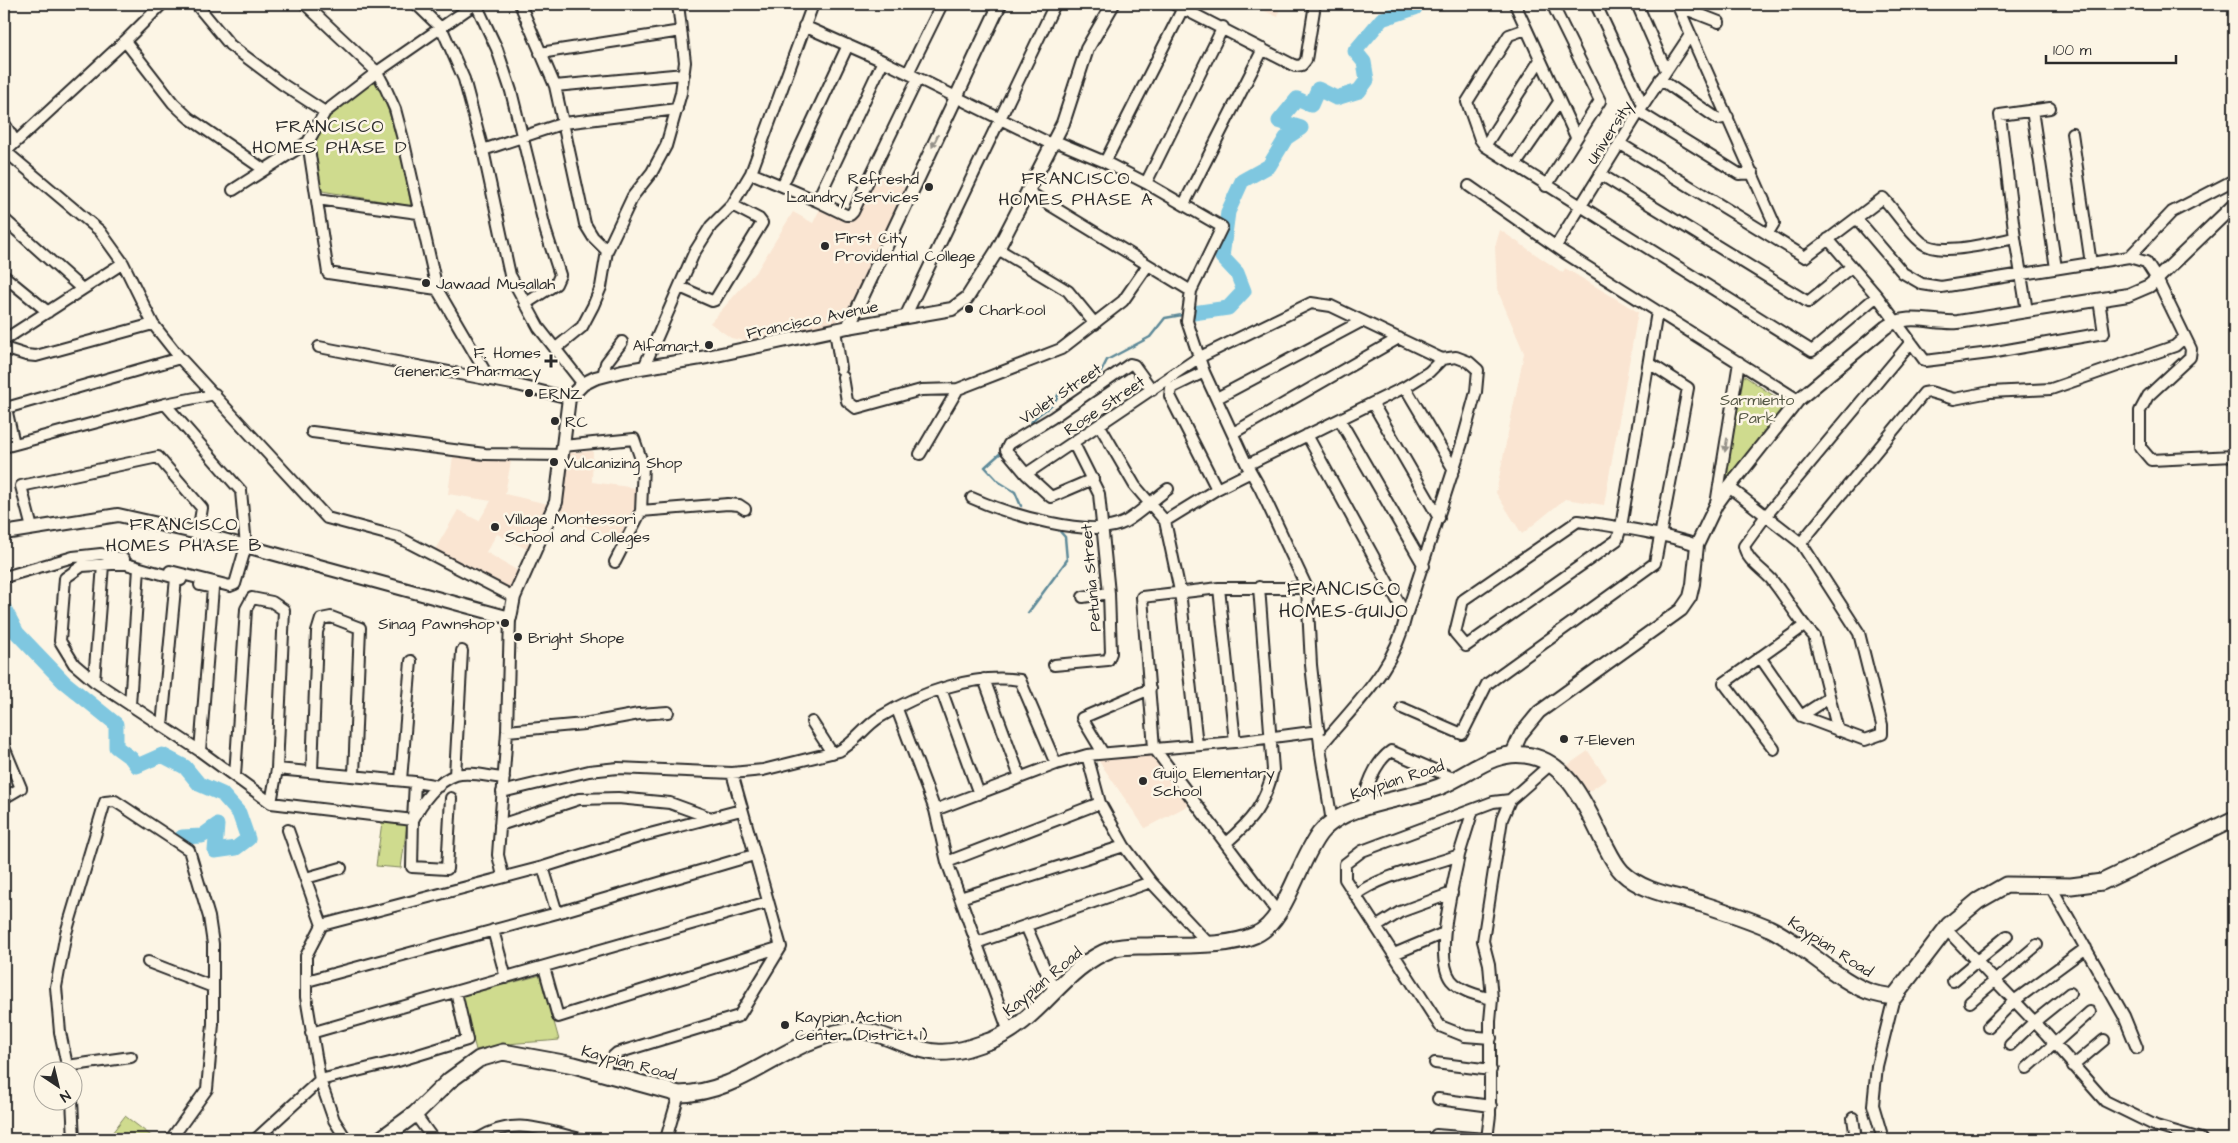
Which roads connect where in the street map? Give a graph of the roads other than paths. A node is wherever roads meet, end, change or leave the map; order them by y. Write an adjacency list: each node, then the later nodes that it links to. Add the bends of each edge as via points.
1 (162, 4): 27 (street)
2 (196, 4): 46 (street, via 230,45)
3 (304, 4): 34 (street)
4 (416, 4): 24 (street)
5 (476, 4): 24 (street); 53 (street, via 511,91)
6 (520, 4): 30 (street)
7 (678, 4): 25 (street)
8 (813, 4): 21 (street)
9 (942, 4): 35 (street)
10 (1000, 4): 40 (street)
11 (1055, 4): 48 (street)
12 (1113, 4): 57 (street, Francisco Avenue, via 1087,49 1063,123)
13 (1315, 4): 29 (street, via 1306,60 1302,65 1295,66)
14 (1515, 4): 23 (street)
15 (1558, 4): 52 (street, via 1554,10 1600,101)
16 (1601, 4): 42 (street, via 1598,9)
17 (1637, 4): 33 (street)
18 (1677, 5): 20 (street); 26 (street)
19 (1179, 6): 22 (street); 61 (street)
20 (1719, 22)
21 (804, 26): 28 (street); 65 (street)
22 (1223, 27): 29 (street); 68 (street)
23 (1526, 28): 31 (street); 58 (street, via 1509,35 1466,102)
24 (442, 29): 34 (street); 59 (street, via 464,79)
25 (681, 31): 30 (street); 36 (street)
26 (1690, 35): 33 (street, University); 47 (street)
27 (125, 41): 54 (street); 63 (street, via 188,118)
28 (848, 45): 32 (street); 69 (street)
29 (1263, 49): 76 (street)
30 (540, 53): 39 (street)
31 (1540, 60): 41 (street); 58 (street)
32 (883, 61): 35 (street); 75 (street)
33 (1666, 70): 38 (street, University)
34 (377, 72): 46 (street); 80 (street, via 395,109)
35 (908, 73): 37 (street)
36 (684, 74): 39 (street); 44 (street)
37 (918, 78): 40 (street); 75 (street, via 853,212 846,215)
38 (1660, 79): 42 (street, University); 47 (street, via 1718,119)
39 (555, 86): 49 (street)
40 (956, 97): 48 (street); 113 (street, one-way to 113)
41 (1558, 102): 52 (street); 62 (street)
42 (1641, 108): 56 (street, University); 64 (street, via 1739,174)
43 (2050, 108): 45 (street)
44 (677, 109): 49 (street); 88 (street, via 666,146 652,172 633,196)
45 (2032, 110): 84 (street, via 2000,115); 94 (street)
46 (325, 112): 55 (street)
47 (1728, 116): 64 (street)
48 (1000, 118): 57 (street); 108 (street)
49 (564, 122): 53 (street); 88 (street, via 585,224)
50 (4, 123): 54 (street)
51 (2072, 133): 91 (street)
52 (1576, 137): 71 (street)
53 (523, 138): 59 (street); 104 (street, via 560,274 556,284)
54 (15, 141): 60 (street)
55 (308, 142): 63 (street); 74 (street)
56 (1620, 143): 66 (street, University); 83 (street)
57 (1051, 144): 61 (street, via 1060,143); 73 (street, Francisco Avenue)
58 (1485, 146): 62 (street)
59 (484, 150): 104 (street, via 510,276)
60 (4, 151): 90 (street, via 100,231)
61 (1105, 162): 68 (street)
62 (1516, 164): 71 (street)
63 (263, 169): 72 (street)
64 (1753, 172): 83 (street, via 1774,223)
65 (751, 173): 69 (street); 77 (street)
66 (1600, 174): 79 (street, University); 93 (street, via 1808,302)
67 (2234, 180): 89 (street, via 2172,212)
68 (1146, 183): 76 (street)
69 (782, 186): 75 (street)
70 (1469, 186): 86 (street)
71 (1546, 186): 79 (street)
72 (233, 190)
73 (1027, 191): 87 (street, Francisco Avenue); 92 (street)
74 (317, 199): 80 (street); 100 (street, via 328,273)
75 (817, 201)
76 (1184, 204): 101 (street, via 1222,227)
77 (732, 205): 98 (street, via 711,226 694,253); 98 (street, via 762,223 715,300 712,302)
78 (2234, 205): 97 (street)
79 (1579, 206): 86 (street, University); 102 (street, via 1812,351)
80 (418, 213): 100 (street)
81 (4, 219): 99 (street)
82 (1857, 219): 84 (street, via 1884,198 1921,243 1930,248 1947,250); 85 (street); 95 (street, via 1902,273 1922,284 1941,287)
83 (1768, 233): 85 (street, via 1805,257)
84 (2015, 238): 95 (street)
85 (1828, 239): 93 (street)
86 (1556, 246): 107 (street)
87 (998, 249): 108 (street, Francisco Avenue, via 967,298 952,309); 112 (street, via 1068,291)
88 (607, 251): 122 (street, via 601,287 582,327)
89 (2129, 257): 91 (street); 97 (street, via 2146,262)
90 (123, 263): 99 (street); 111 (street)
91 (2091, 264): 94 (street)
92 (1148, 265): 101 (street); 112 (street, via 1123,301)
93 (1851, 267): 102 (street)
94 (2056, 268): 95 (street)
95 (2020, 274): 105 (street)
96 (4, 276): 106 (street)
97 (2157, 279): 103 (street, via 2138,291); 116 (street)
98 (680, 287): 128 (street)
99 (82, 289): 106 (street)
100 (437, 289): 131 (street)
101 (1191, 291): 124 (street, via 1187,321)
102 (1877, 296): 110 (street)
103 (2099, 300): 105 (street); 119 (street, via 2104,333 1926,361)
104 (525, 304): 122 (street)
105 (2027, 311): 110 (street, via 1958,322)
106 (48, 312): 115 (street)
107 (1657, 312): 126 (street); 127 (street)
108 (905, 317): 113 (street, Francisco Avenue)
109 (1362, 321): 117 (street, Rose Street); 124 (street, Rose Street, via 1331,306 1311,302); 138 (street)
110 (1896, 321): 119 (street); 139 (street)
111 (153, 324): 120 (street, via 36,356); 123 (street)
112 (1095, 324): 134 (street, via 1061,349)
113 (848, 327): 114 (street, Francisco Avenue)
114 (835, 330): 128 (street, Francisco Avenue); 134 (street, via 847,401 856,408 921,390)
115 (6, 335)
116 (2185, 337): 151 (street, via 2191,349 2190,357 2148,396 2140,411 2140,448 2151,460); 173 (street, via 2175,346 2050,389 1990,392 1954,399 1924,393)
117 (1399, 338): 125 (street, Rose Street); 145 (street)
118 (622, 342): 130 (street, via 606,363)
119 (1911, 342): 164 (street)
120 (4, 348)
121 (319, 348): 131 (street)
122 (555, 349): 132 (street)
123 (180, 358): 136 (street); 148 (street, via 6,408)
124 (1198, 358): 129 (street); 135 (street, Rose Street)
125 (1442, 359): 133 (street, via 1429,372); 153 (street, via 1456,357 1478,370 1476,392)
126 (1739, 362): 139 (street); 161 (street, one-way to 161)
127 (1649, 363): 169 (street); 172 (street, via 1688,388)
128 (644, 367): 130 (street, Francisco Avenue)
129 (1204, 372): 138 (street); 158 (street, via 1169,392)
130 (603, 376): 132 (street, Francisco Avenue)
131 (490, 380): 137 (street)
132 (583, 384): 137 (street, Francisco Avenue)
133 (1405, 387): 141 (street); 153 (street)
134 (958, 389): 150 (street)
135 (1152, 390): 143 (street, Rose Street); 154 (street, Violet Street, via 1130,364 1009,444 1006,452)
136 (215, 394): 140 (street); 187 (street, via 327,518 398,537)
137 (569, 398): 149 (street)
138 (1217, 398): 145 (street)
139 (1798, 400): 156 (street)
140 (165, 404): 148 (street); 175 (street, via 241,491)
141 (1373, 404): 142 (street); 165 (street)
142 (1340, 420): 146 (street); 178 (street)
143 (1100, 426): 147 (street, Rose Street); 160 (street)
144 (312, 432): 149 (street, via 485,454)
145 (1233, 433): 152 (street)
146 (1307, 435): 152 (street); 189 (street)
147 (1074, 444): 154 (street, Rose Street); 155 (street, Petunia Street)
148 (9, 445)
149 (563, 450): 163 (street, via 634,439 643,465); 187 (street, via 556,502)
150 (920, 454)
151 (2234, 456)
152 (1249, 469): 158 (street); 184 (street)
153 (1454, 470): 165 (street)
154 (1026, 474): 155 (street, via 1051,497)
155 (1093, 480): 167 (street, Petunia Street, via 1099,494)
156 (1729, 487): 161 (street); 164 (street)
157 (1168, 489): 160 (street)
158 (1218, 489): 166 (street)
159 (972, 498): 167 (street, via 1034,520 1065,526)
160 (1149, 503): 166 (street); 167 (street, via 1125,522)
161 (1716, 505): 174 (street)
162 (745, 509): 163 (street, via 728,504)
163 (641, 511): 176 (street)
164 (1766, 517): 173 (street); 191 (street, via 1744,546 1746,555 1770,579)
165 (1439, 518): 178 (street)
166 (1165, 521): 185 (street)
167 (1101, 527): 186 (street, Petunia Street)
168 (32, 528): 170 (street); 171 (street, via 118,515); 171 (street, via 21,486 158,456 202,508)
169 (1622, 528): 169 (street, via 1618,540 1466,646 1454,633 1463,600 1578,521); 172 (street)
170 (4, 533)
171 (198, 533): 175 (street)
172 (1662, 533): 174 (street); 202 (street, via 1655,563 1487,684 1462,734)
173 (1801, 543): 210 (street, via 1860,633 1882,725 1882,734 1865,740)
174 (1697, 545): 221 (street, via 1690,597 1681,610 1539,712 1521,734)
175 (246, 546): 180 (street, via 235,584 230,586 101,554 73,557); 190 (street)
176 (615, 562)
177 (103, 564): 179 (street, via 126,564); 197 (street); 197 (street, via 82,566 65,578 60,625 60,641 68,658)
178 (1424, 566): 189 (street)
179 (139, 568): 181 (street); 201 (street)
180 (4, 575)
181 (176, 578): 207 (street); 218 (street, via 213,588)
182 (1259, 587): 183 (street); 184 (street); 211 (street)
183 (1219, 588): 185 (street); 212 (street)
184 (1307, 588): 209 (street)
185 (1180, 591): 199 (street, via 1142,597); 213 (street)
186 (1108, 593): 188 (street); 195 (street, Petunia Street, via 1110,658)
187 (514, 597): 190 (street)
188 (1083, 597)
189 (1406, 616): 216 (street, via 1402,637 1372,687)
190 (510, 618): 208 (street)
191 (1804, 626): 193 (street); 200 (street, via 1814,636)
192 (462, 651): 229 (street)
193 (1760, 657): 205 (street); 217 (street, via 1724,682)
194 (411, 661): 234 (street)
195 (1054, 665)
196 (984, 680): 198 (street, via 963,681); 223 (street, via 1020,680); 232 (street)
197 (94, 681): 201 (street)
198 (941, 689): 203 (street); 238 (street)
199 (1150, 689): 215 (street); 220 (street, via 1082,718)
200 (1829, 698): 205 (street); 210 (street)
201 (130, 705): 207 (street)
202 (1402, 708)
203 (897, 709): 219 (street, via 879,718 850,745); 246 (street)
204 (668, 712): 208 (street)
205 (1801, 716): 210 (street)
206 (812, 722): 219 (street)
207 (162, 726): 218 (street)
208 (507, 731): 231 (street)
209 (1319, 731): 211 (street); 216 (street)
210 (1838, 732)
211 (1270, 737): 212 (street); 254 (street, via 1273,770 1268,792 1247,824)
212 (1236, 742): 213 (street)
213 (1197, 745): 215 (street)
214 (4, 747): 239 (street, via 21,788)
215 (1154, 748): 220 (street); 254 (street)
216 (1320, 748): 251 (street)
217 (1774, 749)
218 (200, 751): 230 (street)
219 (832, 753): 227 (street, via 763,770)
220 (1103, 753): 222 (street)
221 (1512, 754): 224 (main road, Kaypian Road, via 1537,757); 233 (main road, Kaypian Road, via 1499,756)
222 (1087, 755): 223 (street); 243 (street)
223 (1056, 764): 232 (street)
224 (1551, 764): 241 (street); 295 (main road, Kaypian Road, via 1573,785 1610,854 1621,871 1634,881 1767,927 1870,993)
225 (277, 769): 226 (street); 230 (street, via 284,610 272,602 252,598 246,609); 242 (street)
226 (312, 771): 228 (street); 228 (street, via 317,632 321,619 331,617 360,628)
227 (732, 773): 237 (street, via 618,768 589,770); 245 (street)
228 (354, 775): 234 (street)
229 (456, 775): 231 (street); 236 (street)
230 (235, 776): 242 (street)
231 (504, 778): 237 (street)
232 (1020, 778): 238 (street)
233 (1455, 779): 244 (main road, Kaypian Road, via 1407,798); 244 (street, via 1390,751 1371,778 1364,794)
234 (401, 780): 235 (street)
235 (415, 782): 236 (street); 250 (street)
236 (439, 786): 250 (street, via 420,806)
237 (502, 792): 252 (street)
238 (979, 794): 246 (street)
239 (4, 798)
240 (450, 798): 250 (street, via 447,869 412,867)
241 (1510, 800): 247 (street); 296 (street, via 1502,819 1484,941)
242 (271, 803): 250 (street)
243 (1100, 803): 255 (street); 258 (street)
244 (1364, 808): 251 (main road, Kaypian Road)
245 (741, 810): 248 (street); 257 (street)
246 (935, 810): 258 (street)
247 (1472, 810): 256 (street); 266 (street, via 1362,851 1345,864 1345,879)
248 (711, 818): 252 (street, via 670,803 618,798 579,799); 259 (street)
249 (2234, 819): 264 (main road, via 2102,882)
250 (413, 820)
251 (1332, 822): 270 (main road, Kaypian Road, via 1309,849)
252 (500, 825): 261 (street, via 498,855)
253 (288, 830): 262 (street)
254 (1226, 844): 270 (street)
255 (1124, 846): 263 (street); 267 (street)
256 (1459, 855): 265 (street); 266 (street, via 1426,867 1395,873)
257 (754, 856): 268 (street); 269 (street)
258 (947, 862): 267 (street)
259 (543, 867): 261 (street); 269 (street)
260 (341, 868): 262 (street)
261 (502, 876): 271 (street)
262 (306, 878): 271 (street)
263 (1151, 882): 272 (street); 279 (street)
264 (2050, 885): 274 (main road, via 2006,885 1978,901); 282 (street)
265 (1452, 893): 273 (street, via 1400,912); 276 (street)
266 (1355, 895): 273 (street)
267 (960, 898): 278 (street)
268 (768, 902): 281 (street); 286 (street)
269 (557, 913): 275 (street)
270 (1278, 913): 279 (main road, Kaypian Road, via 1268,927 1256,935)
271 (322, 925): 289 (street, via 306,956)
272 (1026, 926): 278 (street); 292 (street)
273 (1376, 927): 283 (street)
274 (1946, 929): 284 (street); 295 (main road)
275 (493, 930): 287 (street); 289 (street)
276 (1444, 933): 283 (street); 296 (street, via 1445,964 1451,979 1464,990)
277 (2007, 936): 284 (street)
278 (976, 943): 303 (street)
279 (1208, 943): 292 (main road, Kaypian Road, via 1112,949)
280 (2037, 945): 288 (street)
281 (780, 947): 286 (street, via 558,1017); 316 (street, via 739,1016 617,1053 608,1060)
282 (2086, 948): 297 (street); 308 (street, via 2124,1016)
283 (1394, 954): 304 (street, via 1440,1026 1465,1036)
284 (1976, 960): 288 (street); 290 (street)
285 (148, 962): 291 (street)
286 (544, 967): 287 (street)
287 (506, 978): 293 (street)
288 (1995, 979): 297 (street); 298 (street)
289 (307, 981): 302 (street)
290 (1953, 981)
291 (213, 987): 310 (street, via 209,916 189,850 116,801 106,802 66,933 56,987); 327 (street, via 207,1090)
292 (1054, 990): 303 (main road, Kaypian Road)
293 (456, 992): 302 (street); 317 (street, via 467,1040)
294 (2070, 992): 300 (street)
295 (1894, 997): 338 (street, via 1877,1066 1873,1105)
296 (1492, 999): 304 (street)
297 (2014, 1001): 300 (street); 301 (street)
298 (1970, 1002)
299 (2090, 1012): 306 (street)
300 (2034, 1022): 306 (street); 307 (street)
301 (1988, 1027)
302 (311, 1032): 317 (street)
303 (1009, 1032): 318 (main road, Kaypian Road, via 956,1051 935,1052 877,1034 850,1030 817,1038 727,1085 705,1093)
304 (1491, 1038): 315 (street)
305 (2104, 1040): 313 (street)
306 (2054, 1043): 313 (street); 314 (street)
307 (2010, 1046)
308 (2137, 1048)
309 (131, 1057): 312 (street)
310 (65, 1060)
311 (1435, 1063): 315 (street)
312 (82, 1065)
313 (2073, 1066): 339 (street, via 2105,1101 2120,1110 2156,1126)
314 (2027, 1068)
315 (1491, 1070): 320 (street)
316 (602, 1073): 318 (main road, Kaypian Road); 322 (main road, Kaypian Road, via 503,1052 479,1058 450,1080)
317 (320, 1080): 328 (street); 329 (street, via 334,1120)
318 (679, 1094): 335 (street)
319 (1438, 1099): 320 (street)
320 (1490, 1106): 336 (street)
321 (73, 1110): 326 (street)
322 (415, 1114): 330 (main road, Kaypian Road); 331 (street)
323 (1853, 1118): 337 (street)
324 (529, 1127): 332 (street, via 494,1129); 333 (street); 334 (street)
325 (1436, 1135): 336 (street)
326 (74, 1139)
327 (171, 1139)
328 (256, 1139)
329 (346, 1139)
330 (381, 1139)
331 (433, 1139)
332 (478, 1139)
333 (527, 1139)
334 (580, 1139)
335 (666, 1139)
336 (1486, 1139)
337 (1856, 1139)
338 (1883, 1139)
339 (2201, 1139)

